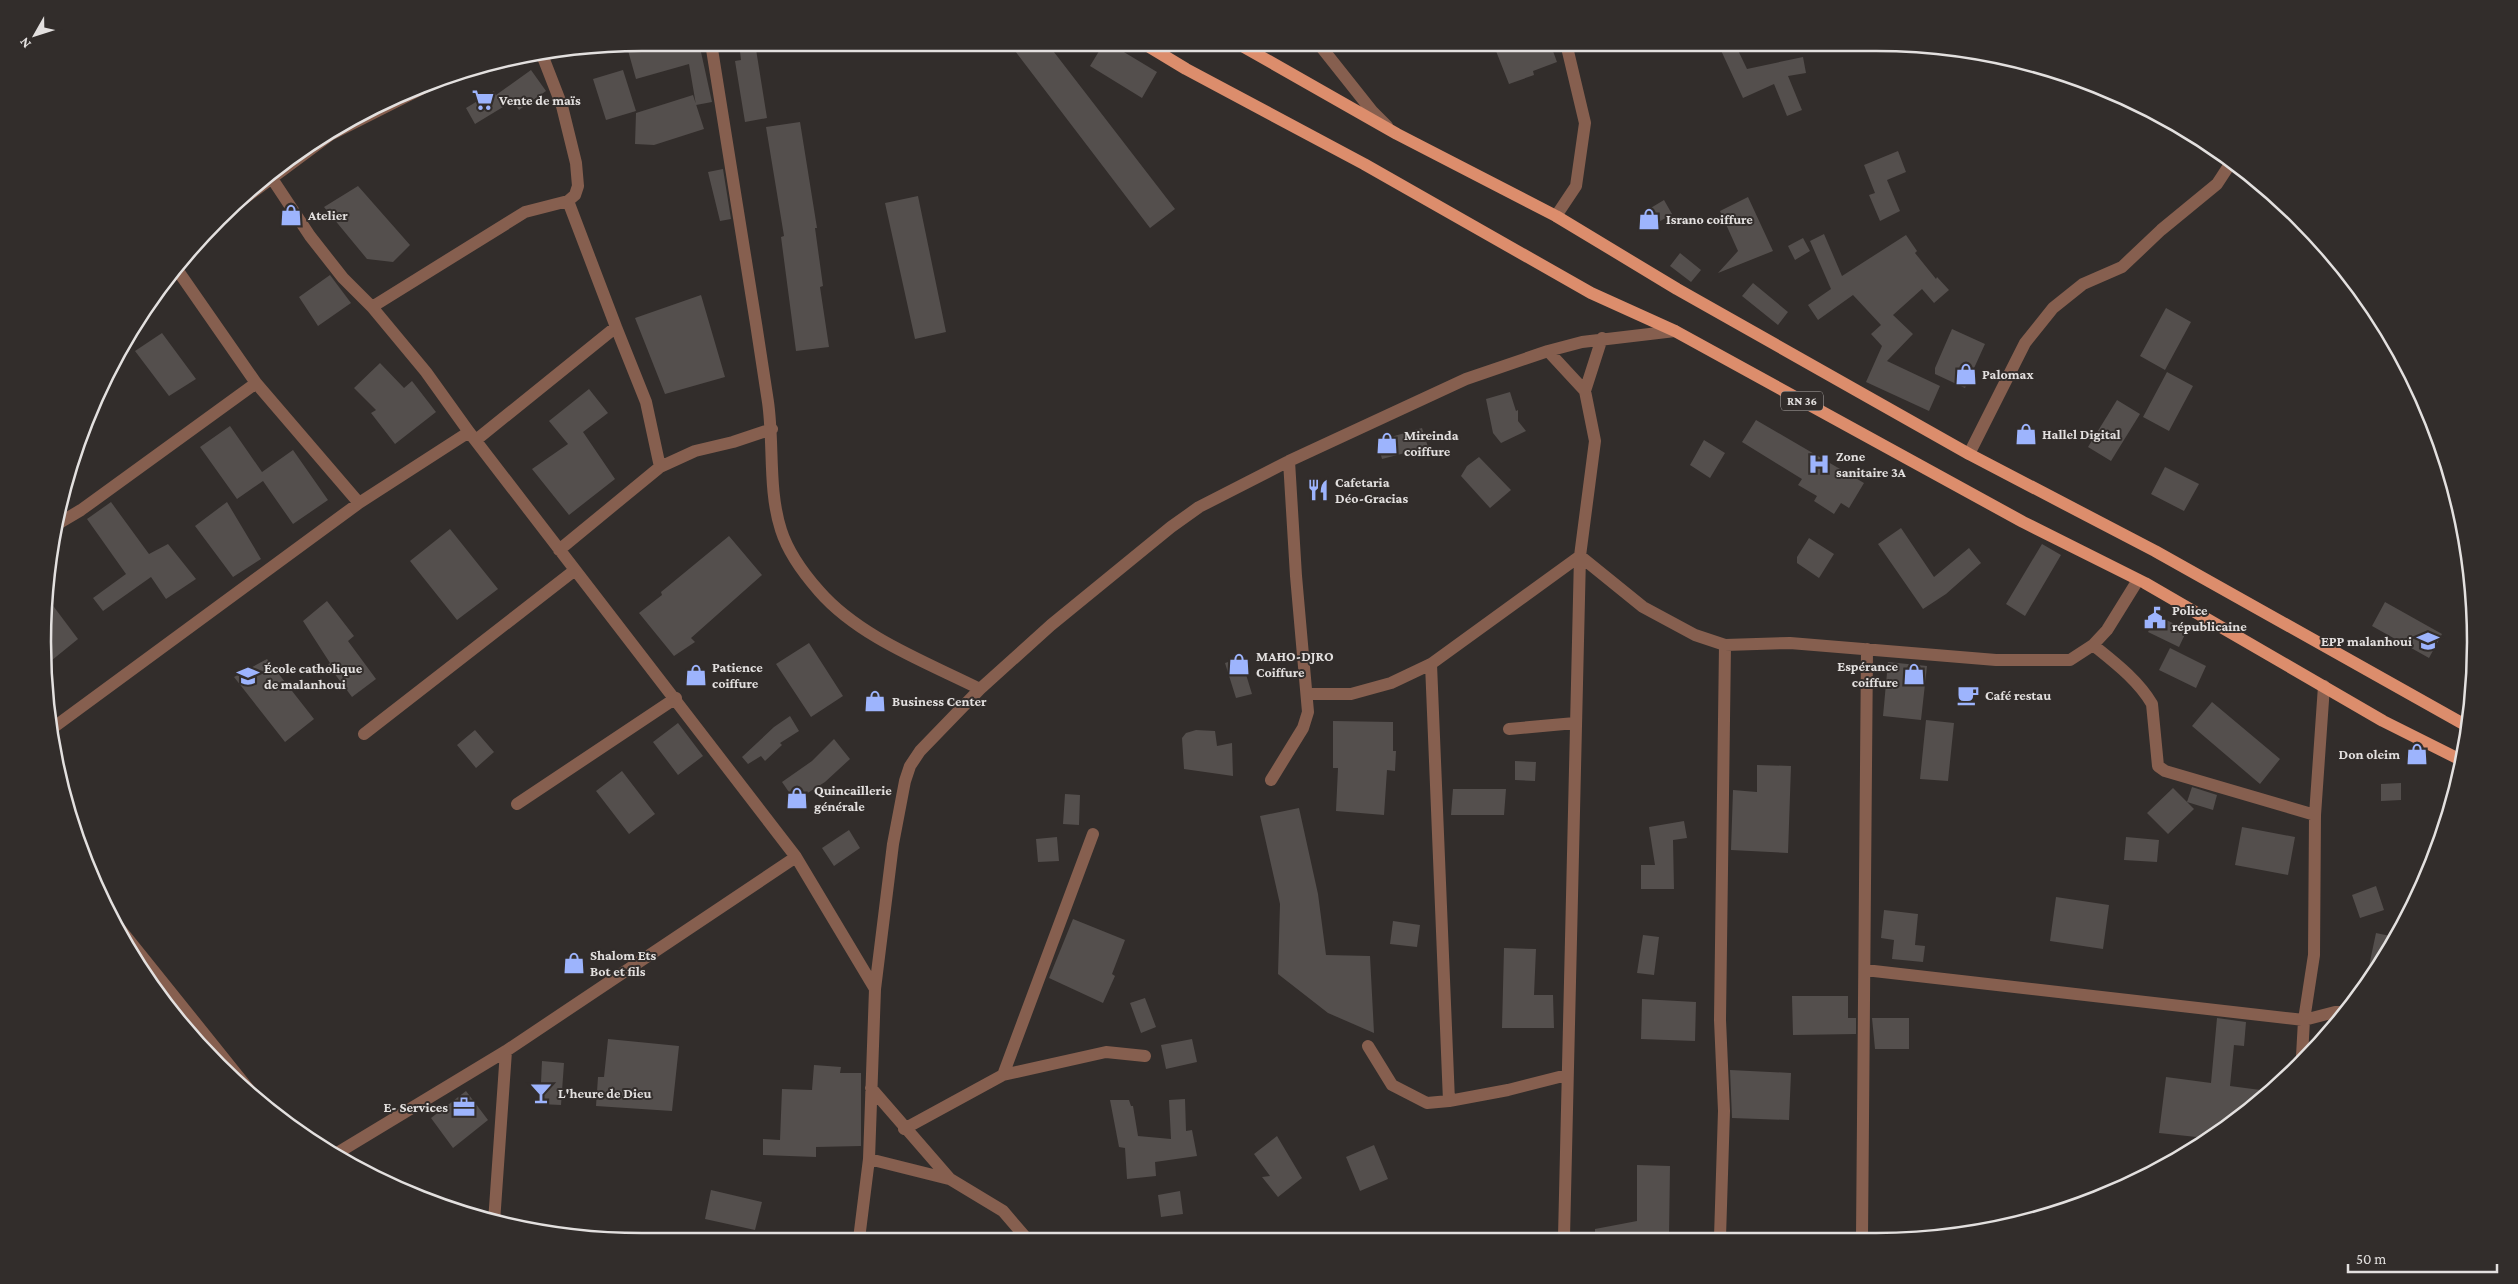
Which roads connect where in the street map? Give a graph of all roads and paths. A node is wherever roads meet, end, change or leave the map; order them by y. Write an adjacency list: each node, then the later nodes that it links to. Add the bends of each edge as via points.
1 (712, 51): 20 (street)
2 (1156, 51): 15 (main road, RN 36, via 1591,293)
3 (1251, 51): 7 (main road, RN 36)
4 (1324, 51): 7 (street, via 1372,111)
5 (1568, 51): 11 (street, via 1585,123 1576,186)
6 (544, 60): 10 (street, via 562,106 579,176 575,195)
7 (1397, 134): 11 (main road, RN 36)
8 (2228, 167): 22 (street, via 2217,184 2122,267 2083,284 2052,308 2024,343)
9 (273, 180): 13 (street, via 310,236 343,278)
10 (568, 201): 13 (street, via 526,212); 14 (street)
11 (1556, 216): 22 (main road, RN 36, via 1676,289)
12 (180, 274): 18 (street)
13 (372, 306): 21 (street, via 426,372)
14 (616, 327): 21 (street); 24 (street, via 646,402)
15 (1675, 331): 16 (street); 30 (main road, RN 36, via 2014,518)
16 (1602, 338): 17 (street); 19 (street)
17 (1548, 351): 19 (street); 23 (street, via 1466,379)
18 (256, 383): 25 (street); 26 (street)
19 (1585, 391): 28 (street, via 1595,441)
20 (772, 429): 24 (street, via 695,451); 36 (street, via 775,505 781,532 793,556 819,590 840,612 863,629)
21 (472, 436): 25 (street); 27 (street)
22 (1969, 454): 40 (main road, RN 36, via 2155,551)
23 (1289, 461): 36 (street, via 1199,507 1171,527 1051,625); 37 (street)
24 (660, 467): 27 (street)
25 (359, 503): 41 (street)
26 (65, 520)
27 (559, 550): 29 (street)
28 (1580, 556): 31 (street, via 1643,608 1694,635); 34 (street); 39 (street)
29 (575, 570): 38 (street); 43 (street)
30 (2138, 580): 32 (street, via 2117,615); 35 (main road, RN 36)
31 (1725, 645): 33 (street, via 1790,643); 72 (street, via 1720,1020 1724,1111)
32 (2093, 645): 33 (street, via 2070,660 2043,661); 47 (street, via 2118,665 2152,704 2158,766 2165,771)
33 (1867, 648): 50 (street)
34 (1431, 664): 37 (street, via 1391,683 1351,694); 63 (street)
35 (2324, 686): 44 (main road, RN 36, via 2383,721); 47 (street)
36 (980, 689): 51 (street, via 920,751 910,766 893,844)
37 (1307, 694): 45 (street, via 1308,712 1303,728)
38 (676, 698): 46 (street); 49 (street)
39 (1575, 723): 42 (street); 60 (street)
40 (2461, 723)
41 (57, 725)
42 (1509, 729)
43 (364, 734)
44 (2455, 757)
45 (1270, 780)
46 (517, 804)
47 (2315, 815): 55 (street, via 2314,955)
48 (1093, 834): 61 (street)
49 (796, 858): 51 (street); 57 (street)
50 (1865, 970): 55 (street); 73 (street)
51 (875, 989): 62 (street)
52 (166, 991): 53 (street)
53 (179, 1009)
54 (2337, 1012): 55 (street)
55 (2304, 1020): 58 (street)
56 (1368, 1046): 63 (street, via 1392,1085 1427,1102)
57 (506, 1051): 65 (street); 68 (street)
58 (2302, 1051)
59 (1146, 1056): 61 (street, via 1106,1052)
60 (1567, 1075): 63 (street); 71 (street)
61 (1003, 1076): 64 (street)
62 (871, 1088): 64 (street); 66 (street)
63 (1449, 1101)
64 (904, 1129): 67 (street)
65 (341, 1150)
66 (869, 1159): 67 (street); 69 (street)
67 (950, 1179): 70 (street, via 1003,1211)
68 (495, 1214)
69 (860, 1233)
70 (1022, 1233)
71 (1564, 1233)
72 (1720, 1233)
73 (1862, 1233)

